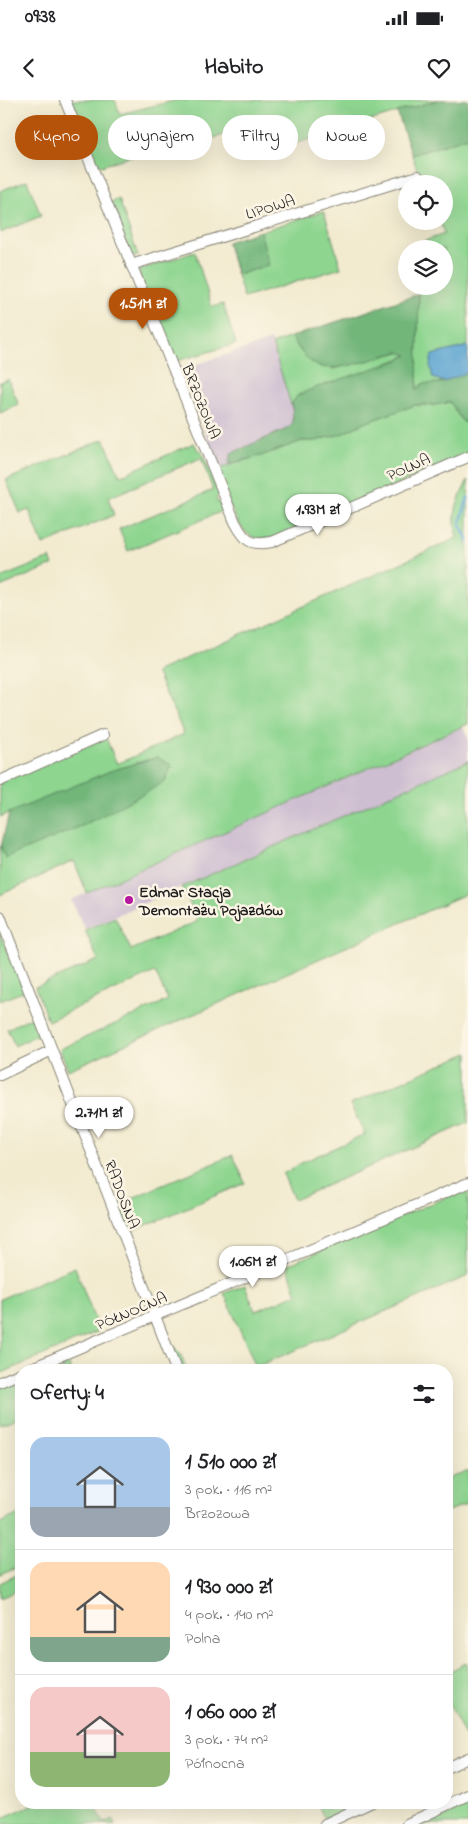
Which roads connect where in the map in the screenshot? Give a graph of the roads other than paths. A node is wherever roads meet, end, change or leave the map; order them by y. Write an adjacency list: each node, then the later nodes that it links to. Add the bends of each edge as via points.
1 (65, 100): 3 (street, BRZOZOWA)
2 (398, 182): 3 (street, LIPOWA)
3 (130, 265): 5 (street, BRZOZOWA, via 234,522)
4 (468, 456): 5 (street, POLNA, via 272,542)
5 (249, 542)
6 (103, 735): 7 (street)
7 (0, 781)
8 (0, 916): 9 (street, RADOSNA)
9 (52, 1050): 10 (street); 12 (street, RADOSNA)
10 (0, 1075)
11 (468, 1183): 12 (street, PÓŁNOCNA)
12 (154, 1316): 13 (street, PÓŁNOCNA); 14 (street, RADOSNA)
13 (41, 1364)
14 (174, 1364)
15 (15, 1376): 16 (street)
16 (0, 1382)
17 (468, 1758): 18 (street)
18 (453, 1765)
19 (468, 1795): 20 (street)
20 (453, 1802)
21 (357, 1809): 23 (street)
22 (439, 1809): 24 (street)
23 (326, 1824)
24 (407, 1824)

